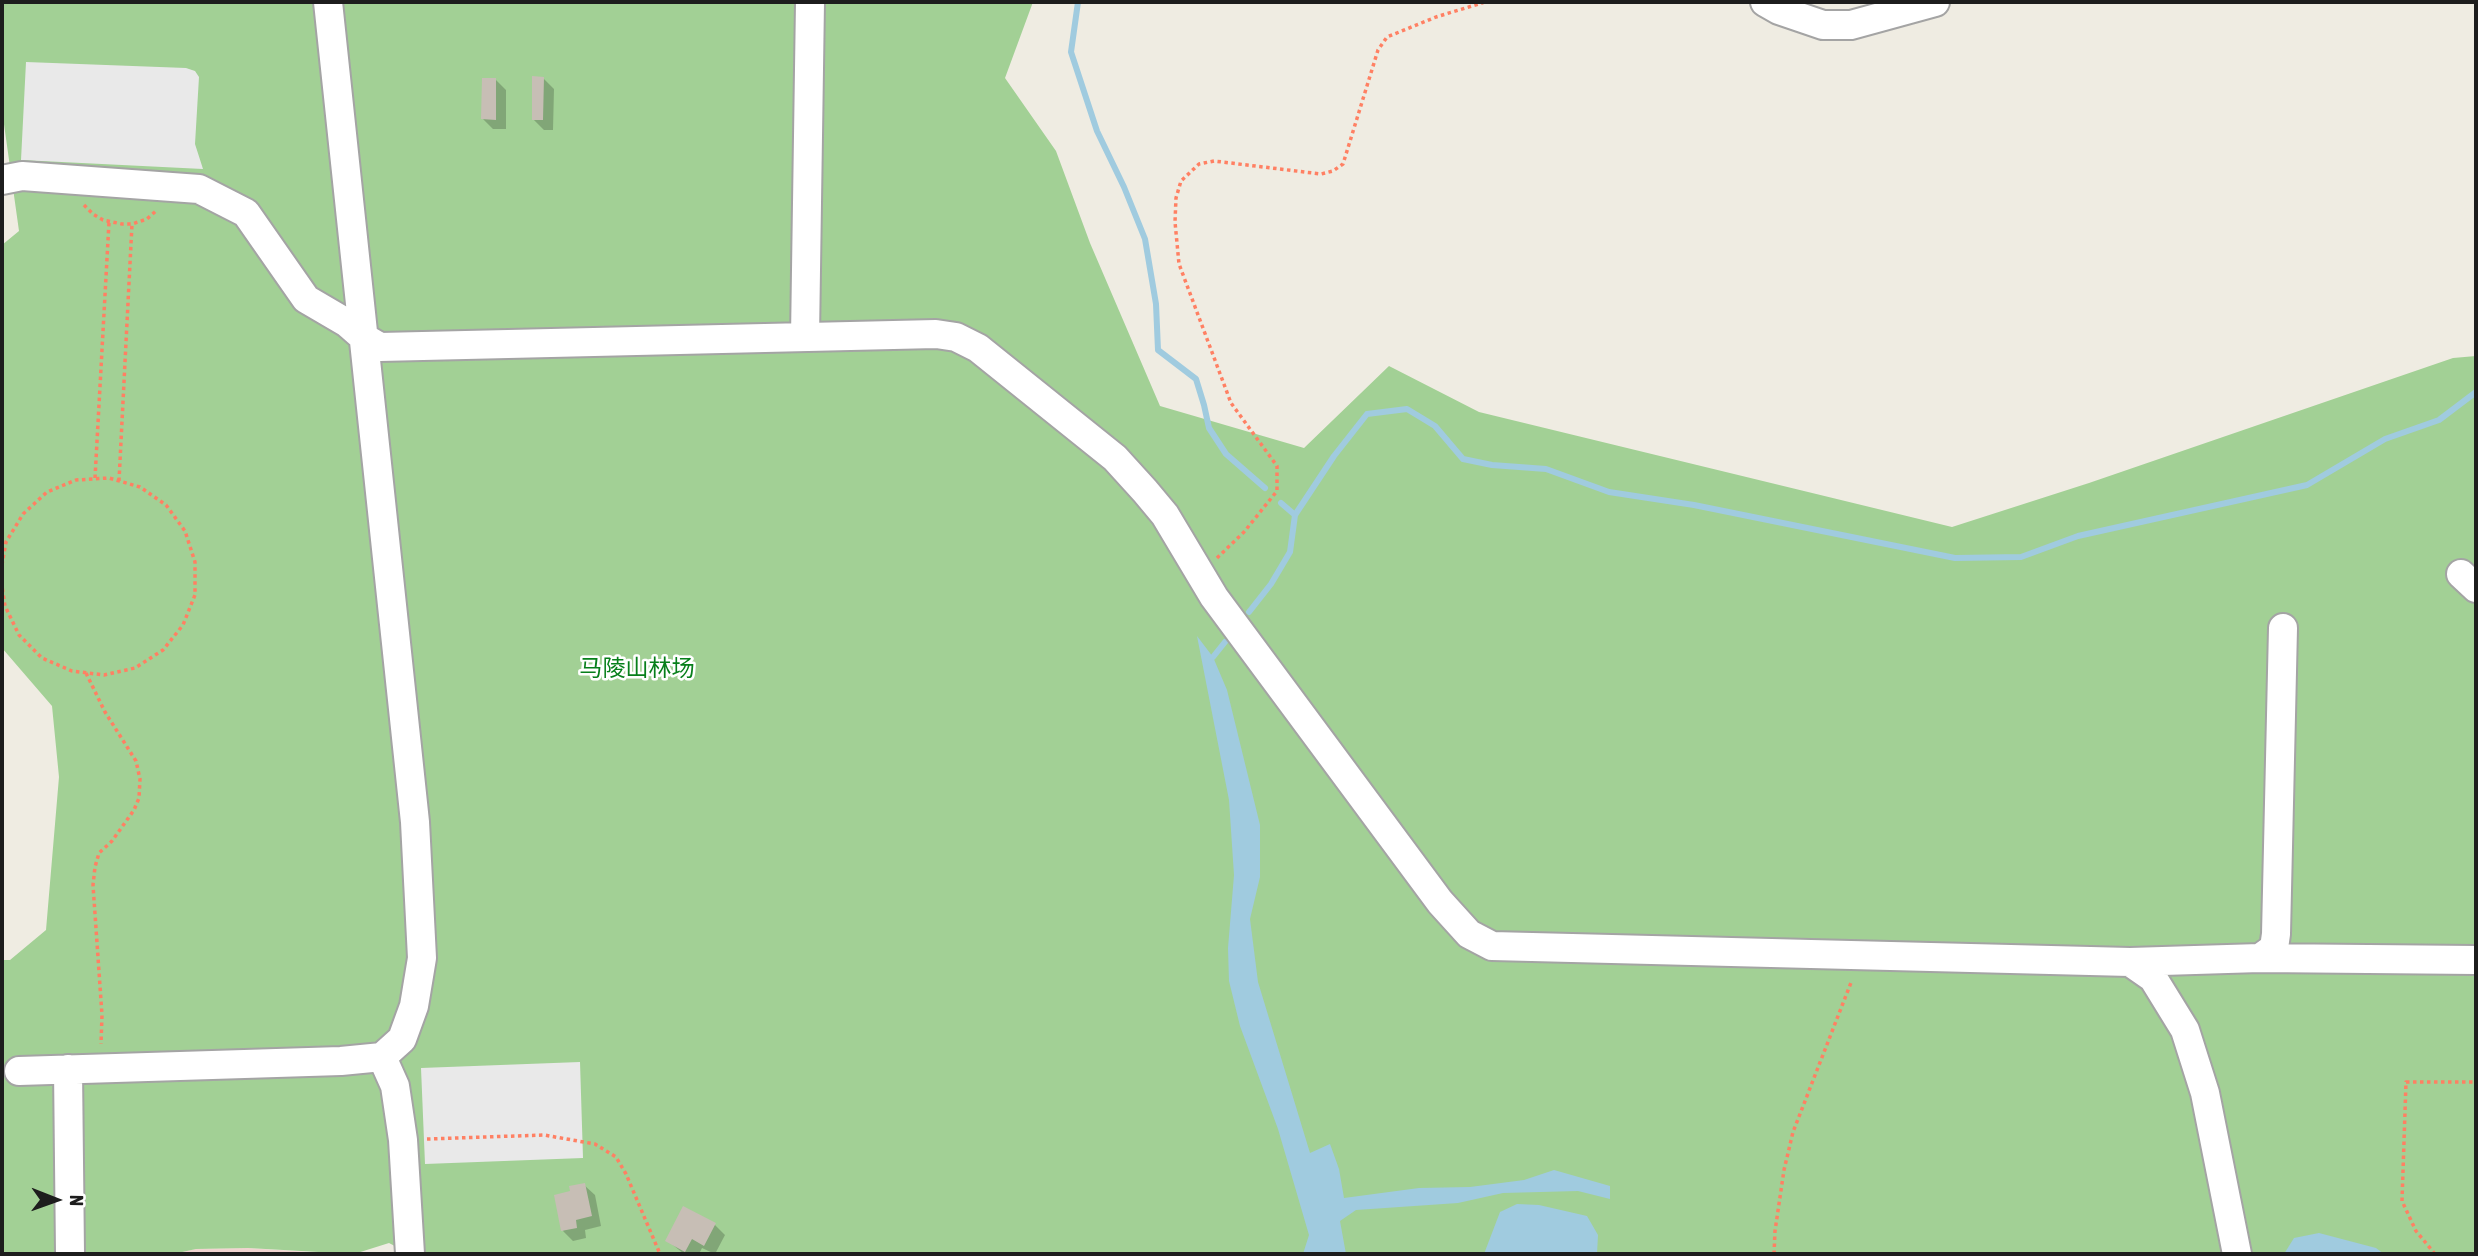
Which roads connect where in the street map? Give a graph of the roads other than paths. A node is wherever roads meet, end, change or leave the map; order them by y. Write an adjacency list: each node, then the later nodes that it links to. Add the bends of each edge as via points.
1 (328, 2): 6 (street)
2 (810, 2): 7 (street)
3 (1765, 2): 4 (street, via 1823,25 1851,26)
4 (1935, 2)
5 (2, 180): 6 (street, via 22,176 199,189 246,212 306,299)
6 (363, 337): 7 (street, via 380,347); 12 (street, via 415,822 422,958 414,1006 402,1039)
7 (805, 337): 11 (street, via 957,337 978,348 1115,458 1165,515 1214,597 1440,902 1469,934 1492,946)
8 (2283, 628): 9 (street, via 2276,934 2274,948)
9 (2260, 958): 10 (street); 11 (street)
10 (2476, 960)
11 (2130, 962): 17 (street, via 2153,978 2185,1030 2205,1093)
12 (382, 1057): 13 (street); 16 (street, via 395,1086 404,1140)
13 (76, 1069): 14 (street); 15 (street)
14 (19, 1071)
15 (70, 1254)
16 (410, 1254)
17 (2237, 1254)

